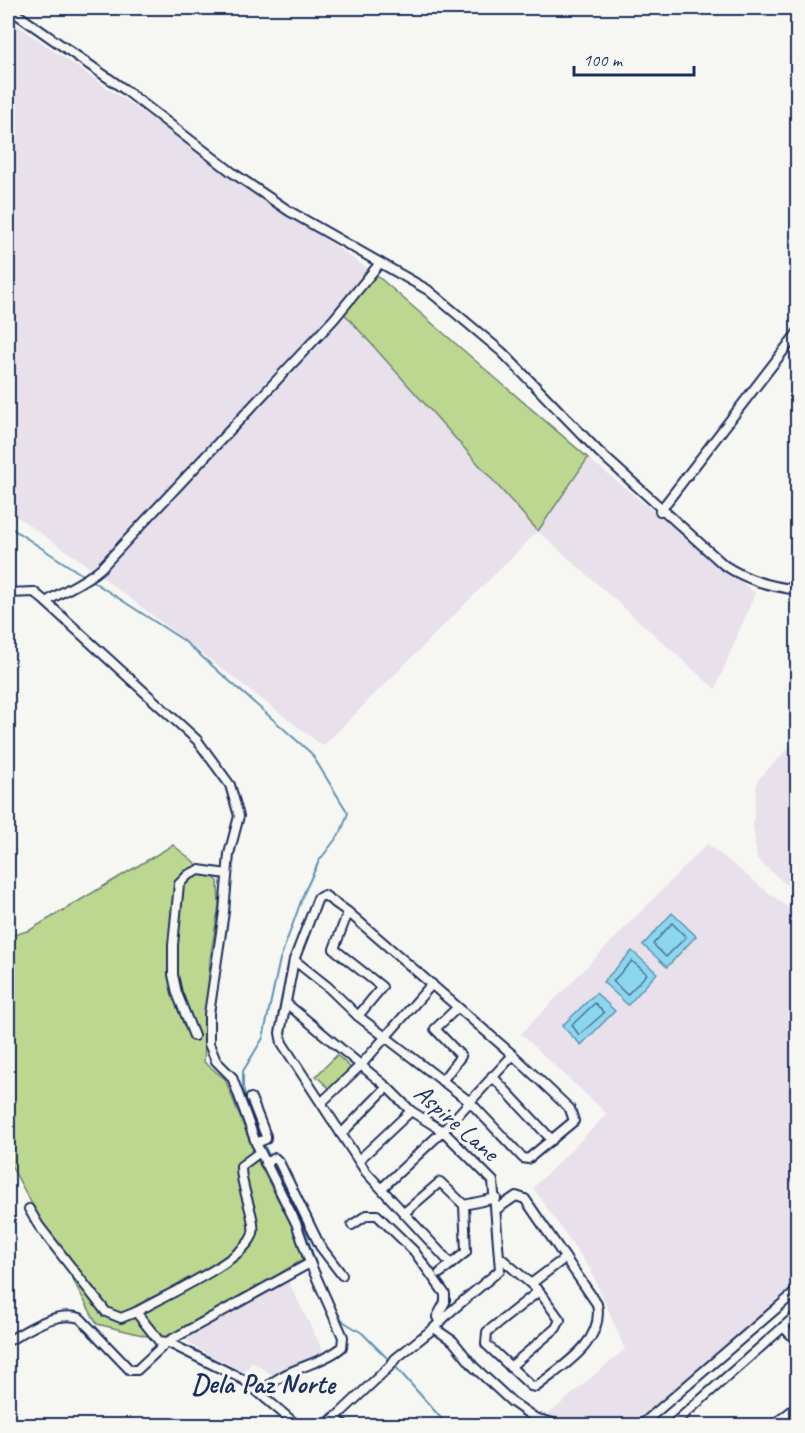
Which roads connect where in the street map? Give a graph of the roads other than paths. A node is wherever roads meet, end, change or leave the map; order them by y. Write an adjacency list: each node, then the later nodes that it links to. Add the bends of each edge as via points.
1 (8, 8): 2 (street, via 289,211)
2 (380, 263): 4 (street, via 428,290 502,352); 7 (street, via 334,319 101,568)
3 (798, 332): 4 (street)
4 (660, 511): 5 (street, via 745,579)
5 (798, 590)
6 (8, 592): 7 (street, via 34,592)
7 (46, 602): 8 (street, via 197,740 216,763 230,785 239,816)
8 (227, 874): 15 (street, via 199,870 179,884 173,975); 26 (street, via 207,1033 212,1056 232,1077)
9 (348, 912): 10 (street, via 321,896); 11 (street); 14 (street, via 334,949 382,987)
10 (294, 960): 12 (street); 14 (street)
11 (432, 984): 13 (street); 16 (street)
12 (286, 1003): 18 (street, Aspire Lane); 23 (street, via 282,1043)
13 (457, 1008): 17 (street); 20 (street, via 435,1029 461,1056)
14 (358, 1016): 16 (street)
15 (194, 1036)
16 (384, 1038): 18 (street); 20 (street)
17 (513, 1055): 19 (street); 29 (street, via 574,1114 574,1121)
18 (361, 1065): 21 (street, Aspire Lane); 23 (street)
19 (492, 1076): 24 (street); 29 (street)
20 (442, 1081): 24 (street)
21 (387, 1087): 25 (street, Aspire Lane); 28 (street)
22 (250, 1098): 26 (street)
23 (322, 1102): 28 (street)
24 (470, 1102): 27 (street); 29 (street, via 523,1158 528,1160)
25 (411, 1111): 27 (street, Aspire Lane); 32 (street)
26 (251, 1114): 30 (street); 30 (street, via 266,1134)
27 (444, 1131): 34 (street); 35 (street, Aspire Lane, via 493,1181)
28 (341, 1134): 32 (street)
29 (552, 1140)
30 (259, 1142): 31 (street)
31 (260, 1152): 33 (street); 50 (street, via 241,1166 253,1225 249,1244 234,1257)
32 (359, 1160): 34 (street)
33 (269, 1161): 43 (street); 46 (street)
34 (382, 1188): 39 (street)
35 (496, 1198): 36 (street); 38 (street, Aspire Lane)
36 (464, 1205): 39 (street, via 440,1182); 44 (street, via 466,1252)
37 (29, 1209): 50 (street, via 106,1312 122,1318)
38 (497, 1209): 41 (street, via 516,1196 525,1199); 42 (street, Aspire Lane)
39 (404, 1213): 44 (street)
40 (352, 1225): 52 (street, via 367,1215 377,1215 414,1251 445,1294)
41 (566, 1258): 47 (street); 57 (street, via 597,1304 599,1318 587,1344 536,1387)
42 (501, 1259): 47 (street); 52 (street, via 497,1275)
43 (310, 1263): 55 (street); 58 (street, via 343,1337 342,1347 284,1374)
44 (451, 1264): 45 (street)
45 (440, 1273)
46 (342, 1275)
47 (532, 1283): 49 (street)
48 (798, 1290): 65 (street)
49 (539, 1291): 57 (street, via 560,1320 556,1328); 57 (street, via 484,1338)
50 (136, 1312): 55 (street, via 153,1336)
51 (798, 1314): 53 (street)
52 (437, 1326): 60 (street); 64 (street, via 512,1402 536,1418)
53 (783, 1327): 56 (street); 66 (street)
54 (8, 1341): 55 (street, via 58,1317 74,1316 130,1370)
55 (166, 1342): 58 (street, via 244,1380)
56 (798, 1342)
57 (510, 1367)
58 (261, 1394): 61 (street)
59 (798, 1406): 67 (street)
60 (335, 1418): 62 (street); 63 (street)
61 (298, 1425)
62 (327, 1425)
63 (344, 1425)
64 (564, 1425)
65 (640, 1425)
66 (671, 1425)
67 (772, 1425)

